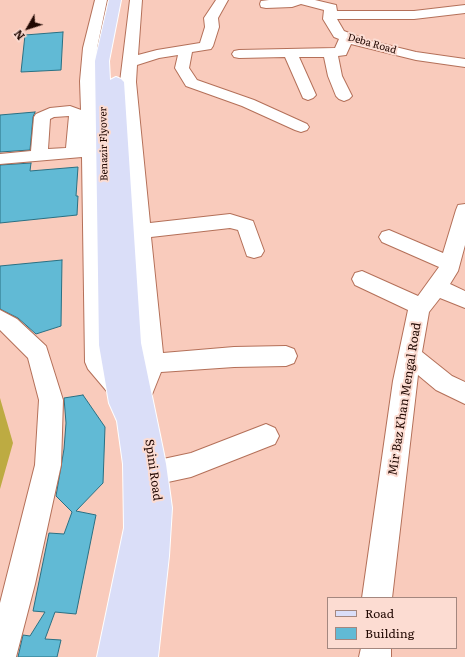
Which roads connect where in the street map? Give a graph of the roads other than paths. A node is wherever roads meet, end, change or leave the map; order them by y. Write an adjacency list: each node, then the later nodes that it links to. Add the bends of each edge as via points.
1 (101, 0): 24 (street, via 90,48)
2 (115, 0): 33 (main road, Benazir Flyover, via 102,61)
3 (126, 0): 33 (main road, Benazir Flyover, via 115,61)
4 (136, 0): 18 (street)
5 (222, 0): 14 (street, via 211,18 212,27 206,46)
6 (300, 0): 8 (street, via 292,4); 11 (street, Deba Road, via 331,8)
7 (400, 2): 9 (street)
8 (266, 4)
9 (385, 6)
10 (465, 9): 11 (street, via 414,15)
11 (330, 16): 13 (street, Deba Road)
12 (371, 33): 13 (street)
13 (342, 35): 15 (street, via 341,52); 20 (street, Deba Road, via 362,43 416,56)
14 (186, 49): 18 (street); 23 (street, via 182,68 191,83 248,103)
15 (330, 53): 17 (street); 22 (street, via 335,76)
16 (244, 59): 17 (street)
17 (293, 60): 19 (street); 21 (street)
18 (130, 62): 28 (street, via 128,82)
19 (311, 62)
20 (465, 63)
21 (308, 95)
22 (344, 96)
23 (301, 127)
24 (82, 151): 25 (street); 25 (street, via 77,114 70,111 50,113 42,117); 41 (street, via 96,362)
25 (38, 155): 26 (street)
26 (0, 159)
27 (465, 211): 31 (street, Mir Baz Khan Mengal Road)
28 (140, 231): 30 (street, via 230,221 246,226); 40 (street)
29 (389, 237): 31 (street)
30 (254, 250)
31 (456, 261): 34 (street, Mir Baz Khan Mengal Road)
32 (362, 279): 36 (street)
33 (117, 287): 41 (main road, Spini Road, via 110,345); 43 (main road, Spini Road)
34 (436, 287): 35 (street); 36 (street, Mir Baz Khan Mengal Road)
35 (465, 300)
36 (421, 307): 38 (street, Mir Baz Khan Mengal Road)
37 (0, 319): 47 (street, via 38,354 51,400 48,465)
38 (410, 355): 42 (street, via 444,383); 46 (street, Mir Baz Khan Mengal Road)
39 (286, 356): 40 (street)
40 (153, 363): 43 (street)
41 (118, 388): 48 (main road, Spini Road, via 129,421 136,464 138,528)
42 (465, 394)
43 (141, 395): 45 (main road, Spini Road)
44 (266, 436): 45 (street, via 191,465)
45 (154, 473): 49 (main road, Spini Road, via 158,508 155,556)
46 (378, 597)
47 (0, 657)
48 (114, 657)
49 (142, 657)

